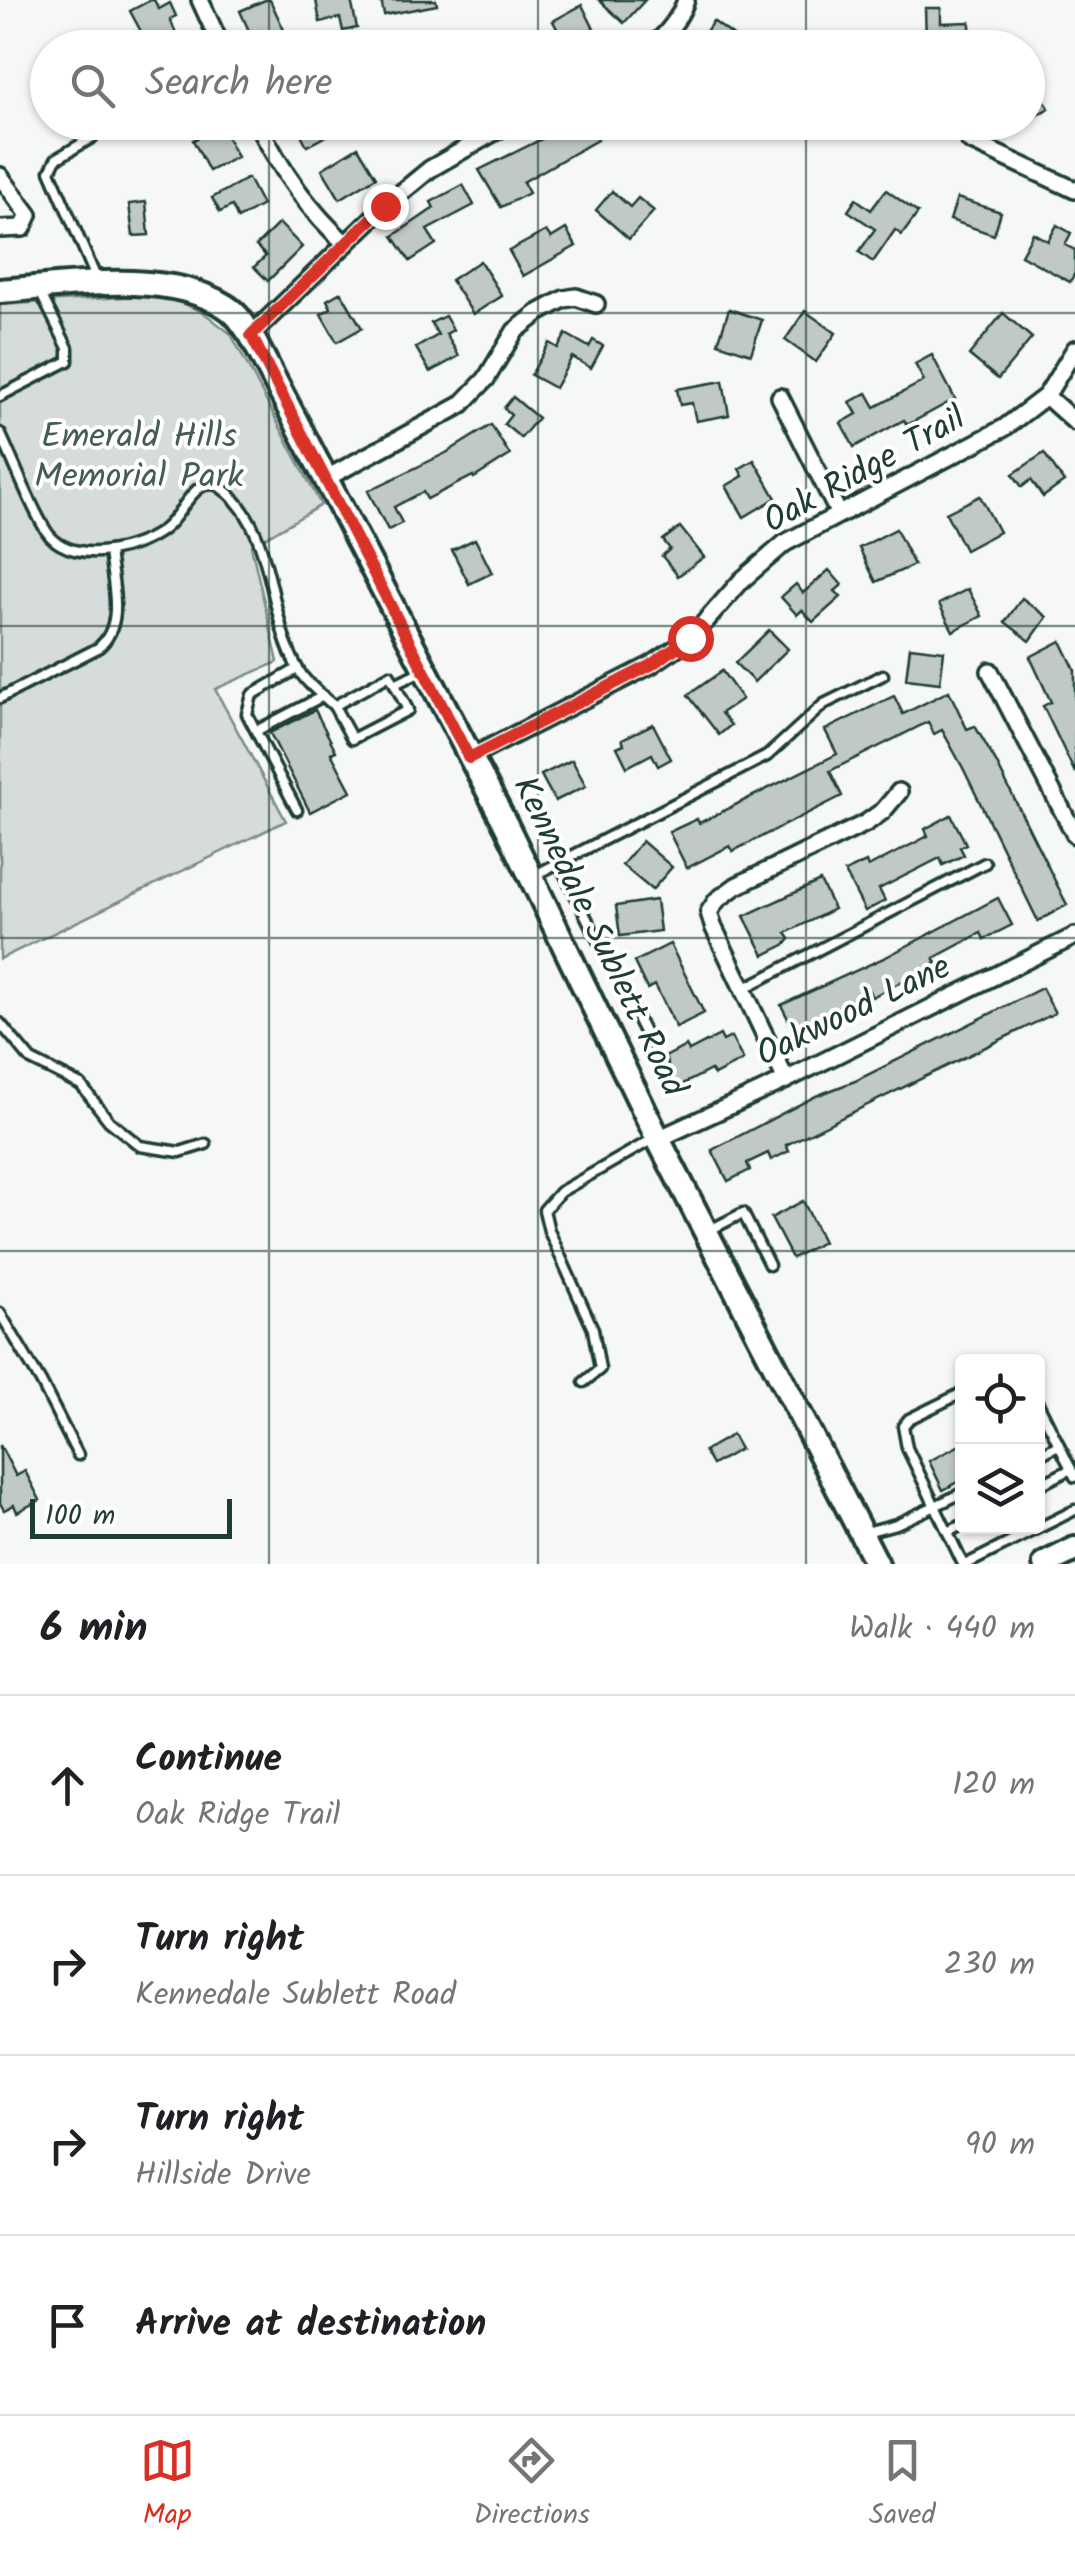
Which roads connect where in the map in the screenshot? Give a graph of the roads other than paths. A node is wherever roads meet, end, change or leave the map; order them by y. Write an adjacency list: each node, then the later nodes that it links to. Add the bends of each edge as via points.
1 (200, 0): 3 (street)
2 (686, 0): 4 (street)
3 (214, 30)
4 (668, 30)
5 (87, 140): 13 (lane, via 56,159 50,171)
6 (266, 140): 12 (street, via 305,203)
7 (481, 140): 12 (street, via 430,169)
8 (969, 140): 10 (street)
9 (0, 175): 11 (street, via 29,215 23,228)
10 (1075, 190)
11 (0, 229)
12 (346, 244): 17 (street)
13 (98, 284): 14 (main road, Kennedale Sublett Road); 17 (main road, Kennedale Sublett Road, via 198,293 225,305)
14 (38, 288): 15 (main road, Kennedale Sublett Road); 19 (lane, via 68,361)
15 (0, 291)
16 (596, 304): 24 (street, via 576,297 538,313 515,331 461,405)
17 (251, 335): 24 (main road, Kennedale Sublett Road)
18 (1075, 349): 20 (street, Oak Ridge Trail)
19 (0, 396)
20 (1046, 396): 22 (street); 25 (street, Oak Ridge Trail, via 1004,428)
21 (780, 397): 25 (street)
22 (1075, 422)
23 (0, 432): 26 (lane, via 49,535 78,550)
24 (326, 479): 28 (main road, Kennedale Sublett Road)
25 (839, 514): 36 (street, Oak Ridge Trail, via 785,543 702,628 651,665)
26 (109, 550): 27 (lane, via 161,532 200,486 220,487 264,553); 33 (lane, via 115,613 109,639)
27 (298, 669): 32 (lane); 35 (lane, via 252,695 247,714)
28 (424, 670): 31 (lane); 36 (main road, Kennedale Sublett Road)
29 (990, 671): 39 (street)
30 (883, 675): 40 (lane, via 824,704 767,756)
31 (395, 684): 34 (lane, via 390,676); 34 (lane, via 408,710 352,739)
32 (323, 696): 34 (lane); 35 (lane)
33 (0, 698)
34 (334, 706)
35 (256, 730): 38 (lane)
36 (469, 758): 42 (main road, Kennedale Sublett Road)
37 (899, 792): 44 (street, via 866,823 717,900 709,912 713,926)
38 (297, 810)
39 (1075, 835)
40 (559, 862): 42 (lane); 46 (lane)
41 (985, 864): 44 (lane)
42 (531, 877): 48 (main road, Kennedale Sublett Road)
43 (1075, 936): 47 (street, Oakwood Lane)
44 (743, 988): 47 (street)
45 (0, 1023): 49 (lane, via 30,1060 81,1086 140,1146 180,1152)
46 (649, 1042)
47 (786, 1080): 48 (street, Oakwood Lane)
48 (658, 1138): 50 (main road, Kennedale Sublett Road); 53 (lane, via 560,1192 544,1210 593,1330 600,1369)
49 (206, 1144)
50 (706, 1232): 51 (lane, via 744,1213); 61 (main road, Kennedale Sublett Road)
51 (769, 1265)
52 (0, 1312): 58 (lane)
53 (584, 1382)
54 (955, 1396): 63 (lane, via 903,1426)
55 (1045, 1418): 56 (lane)
56 (1058, 1445): 57 (lane); 59 (lane)
57 (1045, 1452)
58 (78, 1456)
59 (1073, 1473): 60 (lane)
60 (1045, 1483)
61 (839, 1490): 67 (main road, Kennedale Sublett Road); 69 (main road, Kennedale Sublett Road)
62 (955, 1496): 63 (lane)
63 (936, 1506): 66 (lane); 67 (lane)
64 (1075, 1510): 71 (lane)
65 (955, 1528): 66 (lane)
66 (948, 1532): 71 (lane)
67 (862, 1533): 70 (main road, Kennedale Sublett Road)
68 (1075, 1548): 72 (main road)
69 (868, 1564)
70 (877, 1564)
71 (965, 1564)
72 (1045, 1564)

